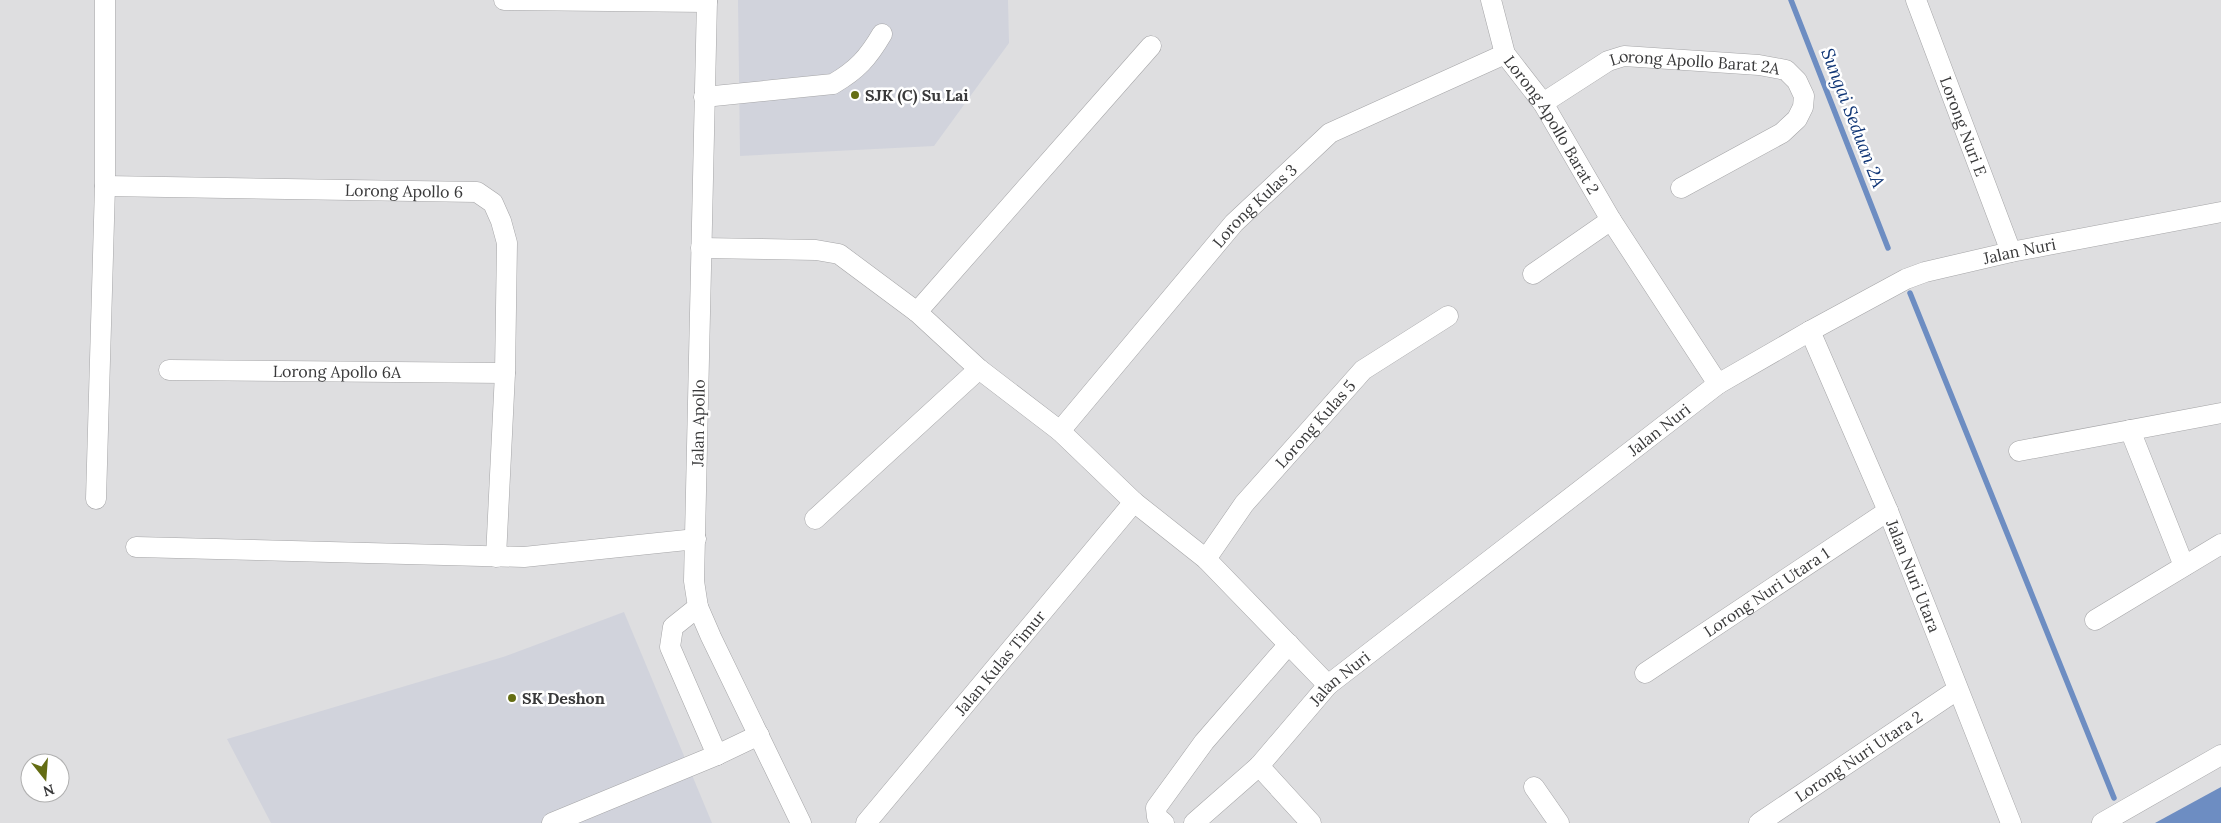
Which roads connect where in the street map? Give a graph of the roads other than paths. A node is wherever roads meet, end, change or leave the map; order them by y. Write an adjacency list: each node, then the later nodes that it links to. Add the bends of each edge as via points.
1 (104, 0): 11 (street)
2 (504, 0): 5 (street)
3 (1491, 0): 8 (street, Lorong Apollo Barat 2)
4 (1916, 0): 16 (street, Lorong Nuri E)
5 (707, 1): 9 (street, Jalan Apollo)
6 (882, 34): 9 (street, via 870,56 833,84)
7 (1152, 46): 18 (street)
8 (1506, 54): 10 (street, Lorong Apollo Barat 2); 27 (street, Lorong Kulas 3, via 1330,134 1234,223)
9 (704, 96): 15 (street, Jalan Apollo)
10 (1543, 102): 12 (street, Lorong Apollo Barat 2A, via 1608,61 1624,56 1760,65 1786,70 1797,81 1804,96 1797,119 1787,129); 14 (street, Lorong Apollo Barat 2)
11 (105, 186): 23 (street, Lorong Apollo 6, via 477,192 492,203 502,221 506,243); 29 (street)
12 (1680, 188)
13 (2221, 212): 16 (street, Jalan Nuri)
14 (1611, 220): 17 (street); 24 (street, Lorong Apollo Barat 2)
15 (701, 248): 18 (street, via 816,250 839,254); 33 (street, Jalan Apollo)
16 (2011, 252): 20 (street, Jalan Nuri, via 1906,279)
17 (1532, 274)
18 (917, 312): 21 (street)
19 (1448, 316): 37 (street, Lorong Kulas 5, via 1363,370 1244,504)
20 (1810, 331): 24 (street, Jalan Nuri); 31 (street, Jalan Nuri Utara)
21 (979, 369): 27 (street); 32 (street)
22 (169, 370): 23 (street, Lorong Apollo 6A)
23 (504, 373): 36 (street, Lorong Apollo 6)
24 (1718, 384): 43 (street, Jalan Nuri)
25 (2221, 413): 26 (street)
26 (2130, 430): 28 (street); 38 (street)
27 (1060, 431): 30 (street)
28 (2019, 451)
29 (96, 499)
30 (1134, 502): 37 (street); 52 (street, Jalan Kulas Timur)
31 (1888, 511): 42 (street, Lorong Nuri Utara 1); 44 (street, Jalan Nuri Utara)
32 (815, 519)
33 (696, 538): 36 (street, via 524,557); 39 (street, Jalan Apollo, via 694,581)
34 (2221, 544): 38 (street)
35 (136, 547): 36 (street)
36 (496, 557)
37 (1206, 559): 41 (street)
38 (2184, 566): 40 (street)
39 (698, 607): 45 (street, Jalan Apollo); 46 (street, via 673,627 670,648)
40 (2095, 620)
41 (1289, 644): 43 (street); 53 (street, via 1204,742 1156,808 1157,817)
42 (1645, 673)
43 (1328, 685): 48 (street, Jalan Nuri)
44 (1957, 690): 57 (street, Lorong Nuri Utara 2); 58 (street, Jalan Nuri Utara)
45 (759, 735): 46 (street); 51 (street, Jalan Apollo)
46 (717, 755): 50 (street)
47 (2221, 755): 59 (street)
48 (1259, 766): 54 (street, Jalan Nuri); 55 (street)
49 (1534, 787): 56 (street)
50 (552, 823)
51 (800, 823)
52 (866, 823)
53 (1164, 823)
54 (1194, 823)
55 (1310, 823)
56 (1558, 823)
57 (1760, 823)
58 (2011, 823)
59 (2102, 823)

